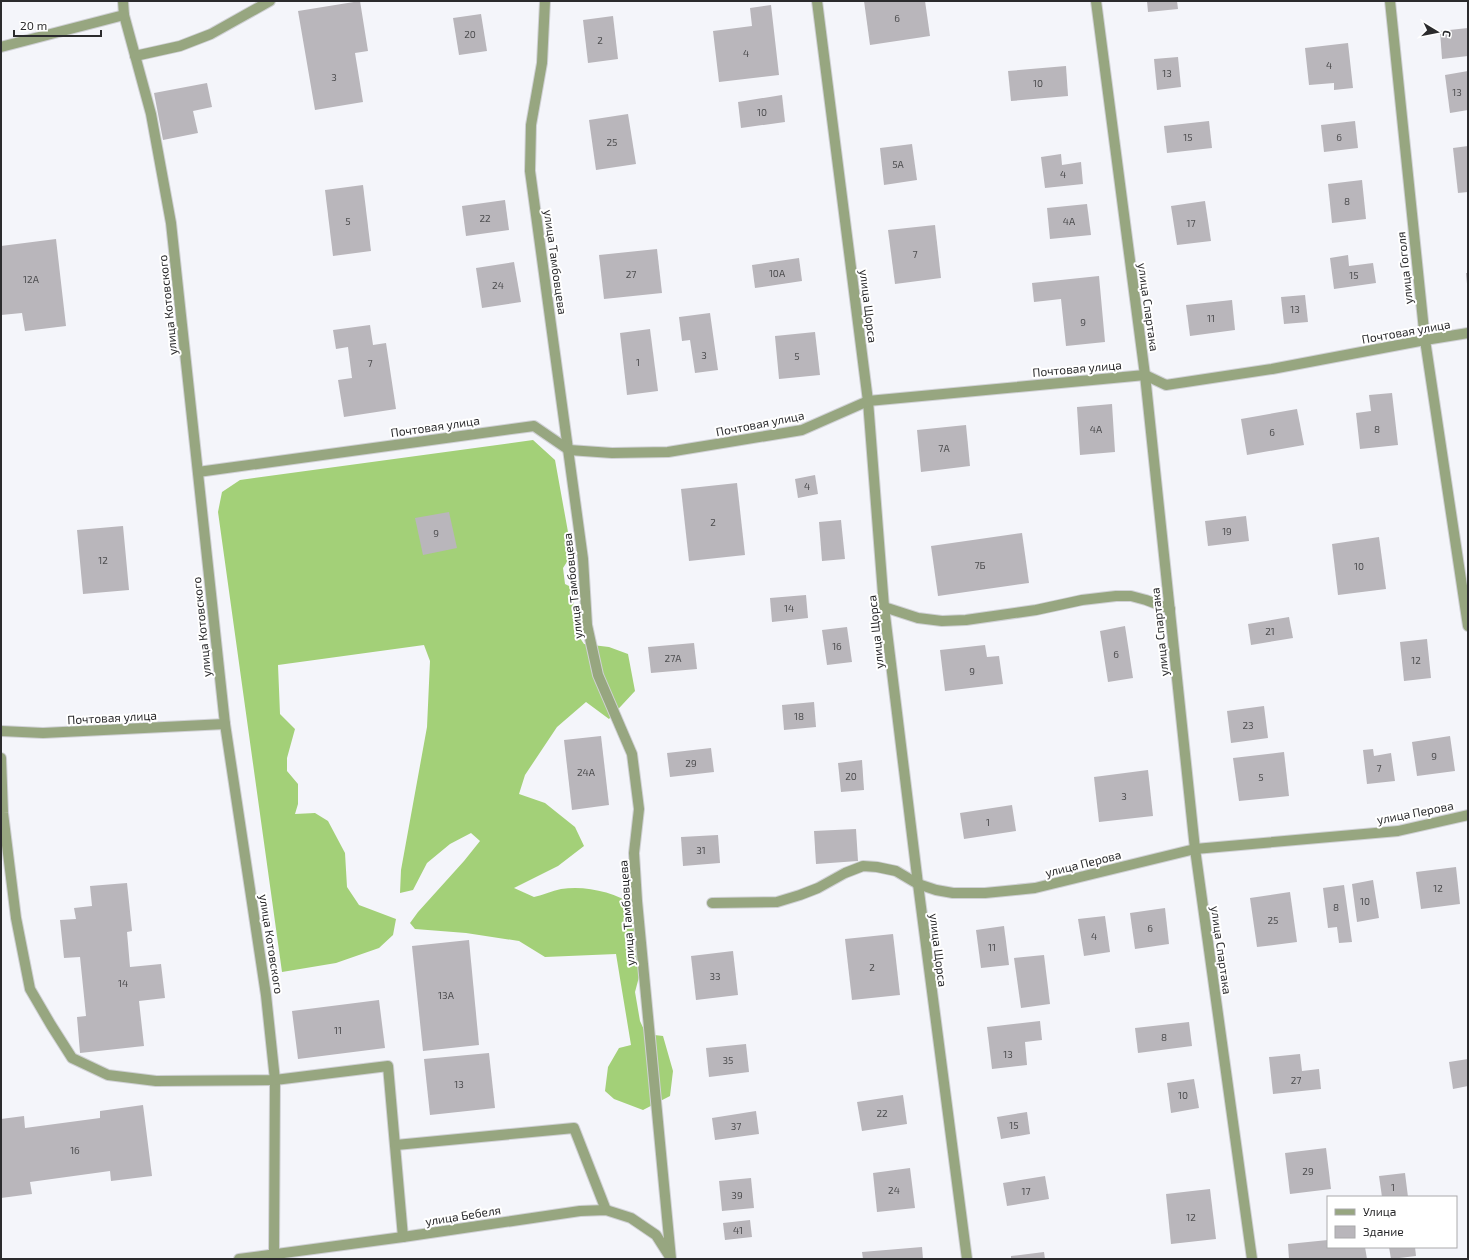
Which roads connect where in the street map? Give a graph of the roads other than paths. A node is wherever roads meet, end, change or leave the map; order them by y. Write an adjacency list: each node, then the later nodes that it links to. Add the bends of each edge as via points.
1 (123, 1): 7 (street, улица Котовского)
2 (270, 1): 9 (street, via 211,34 180,46)
3 (544, 1): 14 (street, улица Тамбовцева, via 542,63 531,125 530,171)
4 (817, 1): 13 (street, улица Щорса)
5 (1096, 1): 12 (street, улица Спартака)
6 (1390, 1): 11 (street, улица Гоголя)
7 (124, 15): 8 (street); 9 (street, улица Котовского)
8 (1, 47)
9 (135, 56): 15 (street, улица Котовского, via 151,114 171,223)
10 (1468, 333): 11 (street, Почтовая улица)
11 (1425, 340): 12 (street, Почтовая улица, via 1272,369 1166,385); 18 (street, улица Гоголя)
12 (1145, 375): 13 (street, Почтовая улица); 17 (street, улица Спартака)
13 (868, 401): 14 (street, Почтовая улица, via 802,430 668,452 612,453); 16 (street, улица Щорса)
14 (569, 450): 15 (street, Почтовая улица, via 534,426); 32 (street, улица Тамбовцева, via 583,559 587,625 598,675 632,754 639,808 634,853 637,901)
15 (198, 472): 19 (street, улица Котовского)
16 (884, 607): 17 (street, via 918,618 942,621 1036,610 1116,596 1131,596); 24 (street, улица Щорса)
17 (1170, 609): 23 (street, улица Спартака)
18 (1468, 626)
19 (225, 724): 20 (street, Почтовая улица, via 43,733); 26 (street, улица Котовского, via 266,995)
20 (1, 731)
21 (1, 758): 26 (street, via 3,813 16,918 30,988 72,1058 108,1075 156,1082)
22 (1468, 815): 23 (street, улица Перова, via 1398,831)
23 (1195, 849): 24 (street, улица Перова, via 1035,888 953,893); 34 (street, улица Спартака)
24 (918, 884): 25 (street, улица Перова, via 896,872 862,866 818,888 777,902); 33 (street, улица Щорса)
25 (712, 903)
26 (276, 1080): 27 (street, via 388,1066); 30 (street, улица Котовского)
27 (396, 1145): 28 (street, via 574,1128); 29 (street)
28 (606, 1210): 29 (street, улица Бебеля, via 580,1211); 32 (street, улица Бебеля, via 631,1218 656,1235)
29 (404, 1237): 30 (street, улица Бебеля)
30 (274, 1254): 31 (street, улица Бебеля)
31 (239, 1259)
32 (671, 1259)
33 (967, 1259)
34 (1252, 1259)

